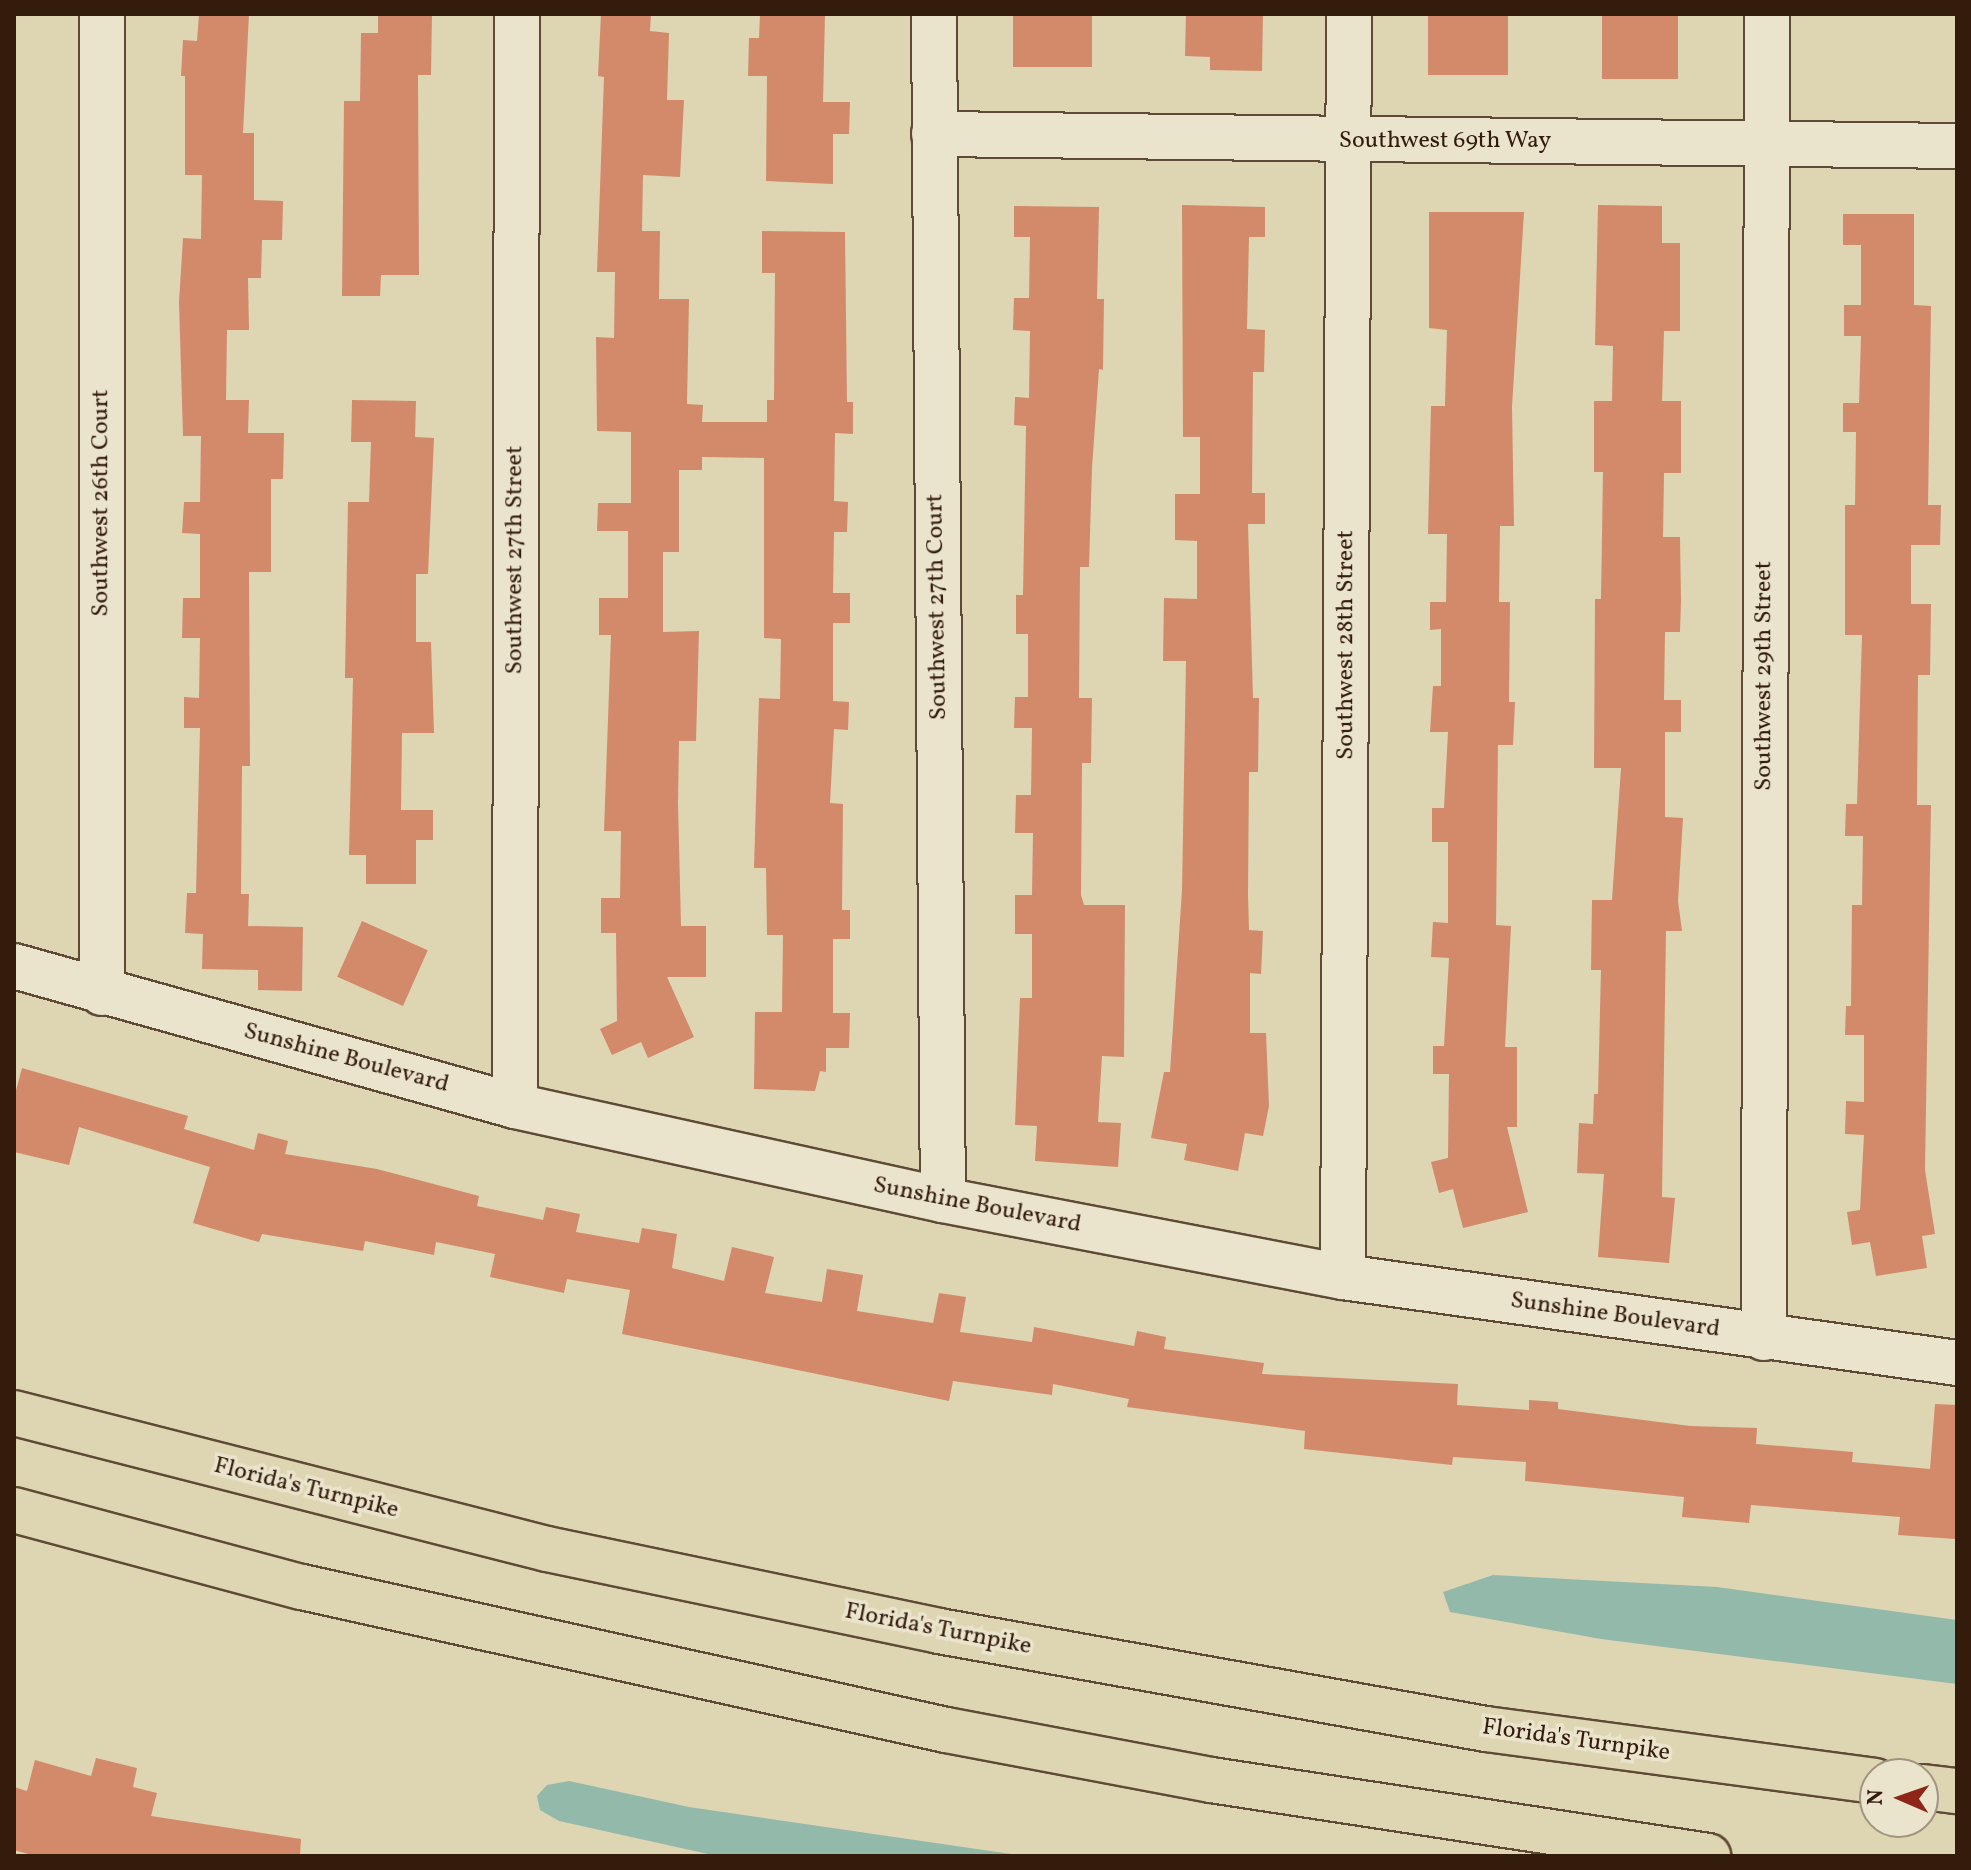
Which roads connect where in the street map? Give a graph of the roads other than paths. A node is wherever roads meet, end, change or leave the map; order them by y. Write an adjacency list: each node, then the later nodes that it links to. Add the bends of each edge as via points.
1 (102, 14): 11 (street, Southwest 26th Court)
2 (517, 14): 12 (street, Southwest 27th Street)
3 (934, 14): 6 (street, Southwest 27th Court)
4 (1349, 14): 7 (street, Southwest 28th Street)
5 (1767, 14): 8 (street, Southwest 29th Street)
6 (934, 134): 7 (street, Southwest 69th Way); 13 (street, Southwest 27th Court)
7 (1349, 142): 8 (street, Southwest 69th Way); 14 (street, Southwest 28th Street)
8 (1766, 144): 9 (street, Southwest 69th Way); 15 (street, Southwest 29th Street)
9 (1957, 146)
10 (14, 966): 11 (street, Sunshine Boulevard)
11 (102, 993): 12 (street, Sunshine Boulevard)
12 (515, 1106): 13 (street, Sunshine Boulevard)
13 (943, 1200): 14 (street, Sunshine Boulevard)
14 (1343, 1277): 15 (street, Sunshine Boulevard)
15 (1764, 1338): 16 (street, Sunshine Boulevard)
16 (1957, 1363)
17 (14, 1413): 19 (highway, Florida's Turnpike, via 547,1549 939,1631 1486,1729)
18 (14, 1510): 20 (highway, via 302,1587 916,1724 1211,1780)
19 (1859, 1779)
20 (1708, 1856)

